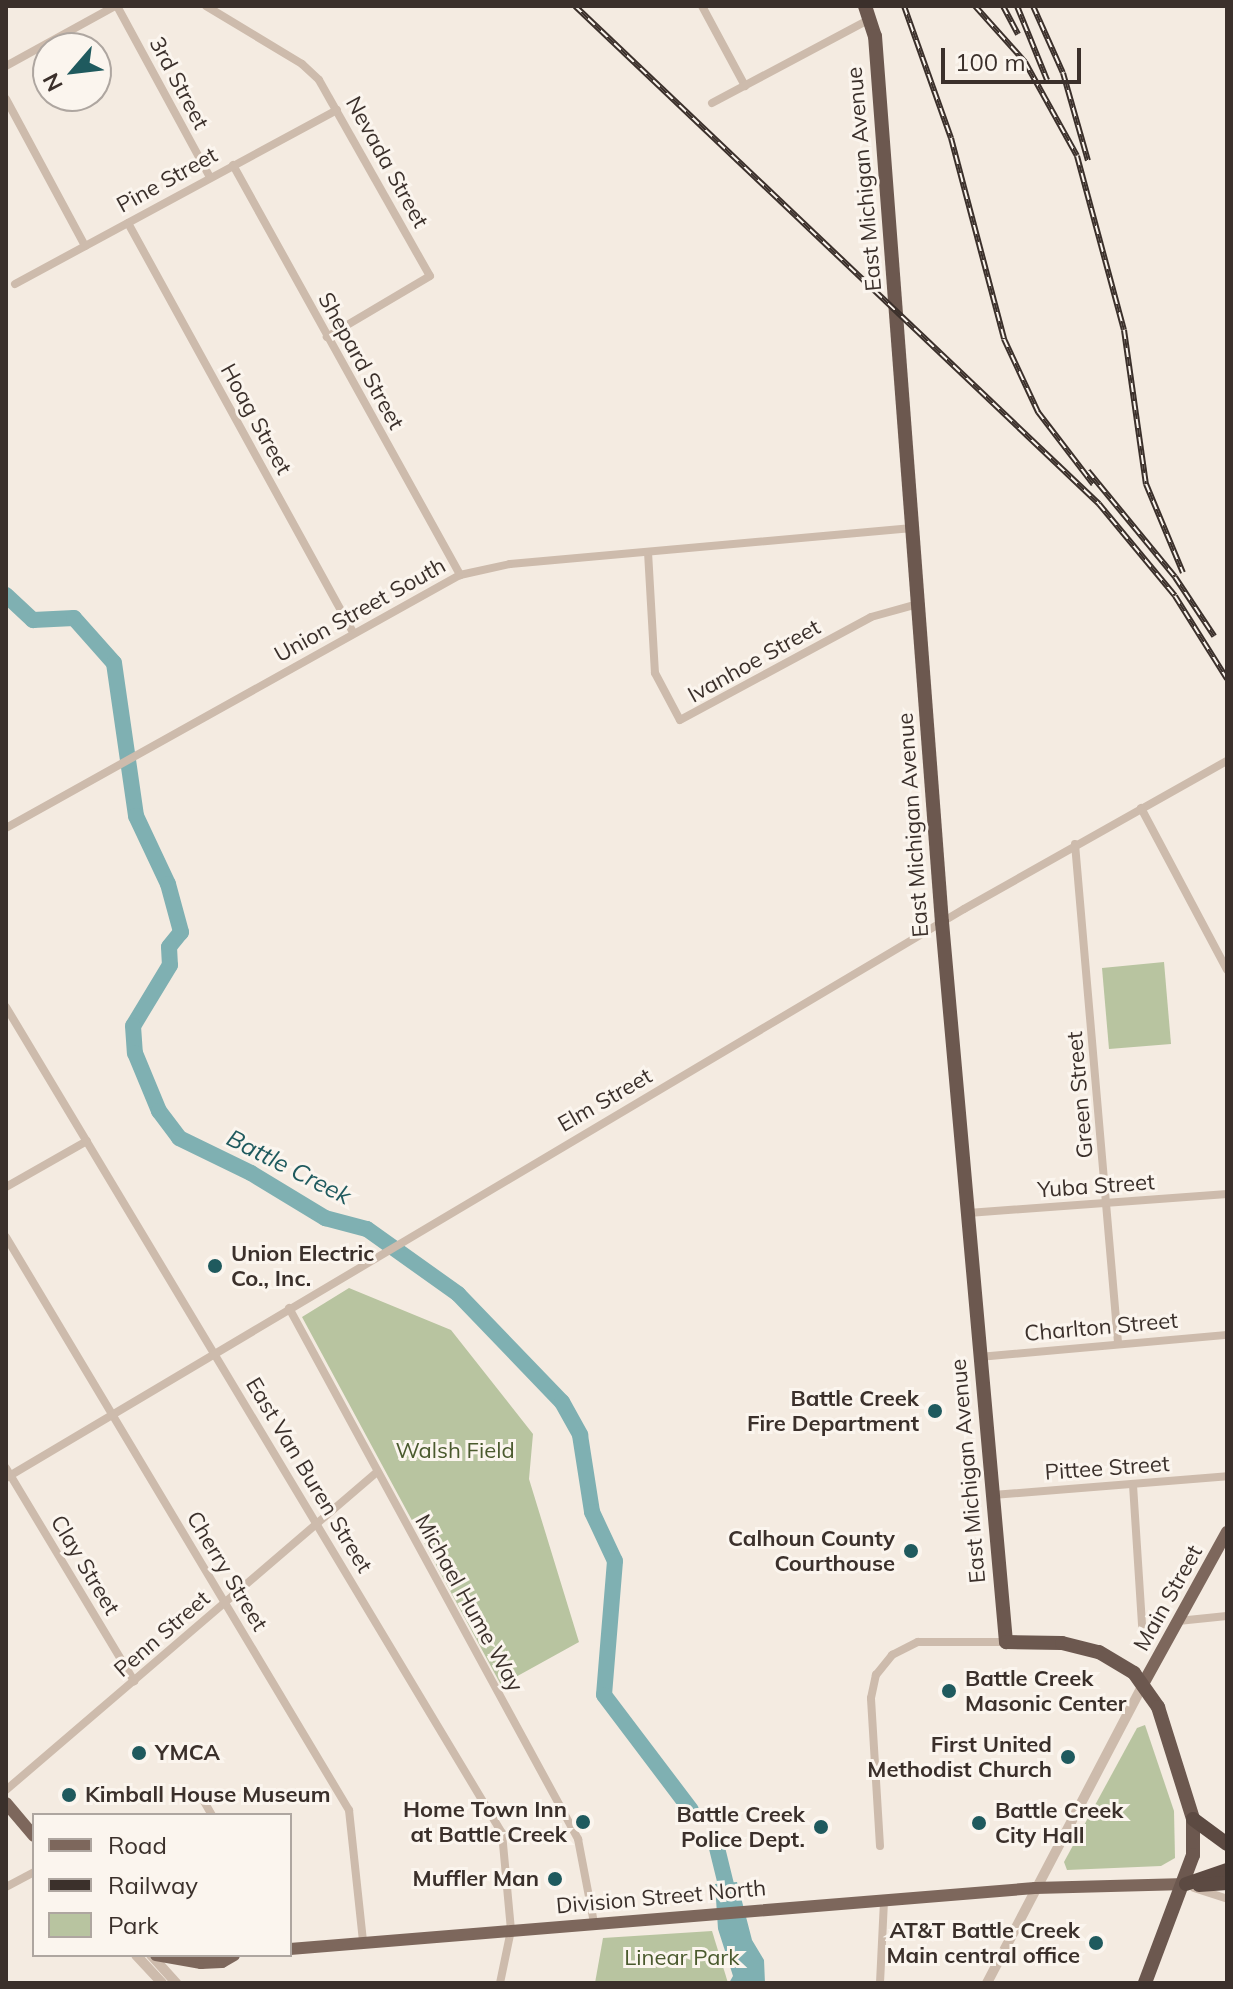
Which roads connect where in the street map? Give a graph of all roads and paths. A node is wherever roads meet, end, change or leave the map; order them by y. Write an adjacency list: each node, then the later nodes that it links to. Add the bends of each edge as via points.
1 (116, 6): 5 (street); 11 (street, 3rd Street)
2 (206, 6): 9 (street, Nevada Street, via 302,64)
3 (702, 6): 6 (street)
4 (868, 12): 6 (street); 16 (highway, East Michigan Avenue)
5 (6, 66)
6 (745, 86): 8 (street)
7 (6, 99): 13 (street)
8 (712, 103)
9 (337, 110): 10 (street, Pine Street); 15 (street, Nevada Street, via 430,276)
10 (233, 165): 11 (street, Pine Street); 15 (street, Shepard Street)
11 (210, 177): 12 (street, Pine Street)
12 (128, 223): 13 (street, Pine Street); 20 (street, Hoag Street)
13 (85, 246): 14 (street, Pine Street)
14 (15, 284)
15 (327, 337): 18 (street, Shepard Street)
16 (912, 528): 17 (street, Union Street South); 19 (highway, East Michigan Avenue)
17 (648, 552): 18 (street, Union Street South, via 510,564); 19 (street, Ivanhoe Street, via 655,673 680,720 871,617)
18 (460, 575): 20 (street, Union Street South)
19 (918, 604): 25 (highway, East Michigan Avenue)
20 (353, 632): 23 (street, Union Street South)
21 (1227, 761): 22 (street, Elm Street)
22 (1141, 808): 24 (street, Elm Street); 26 (street)
23 (6, 828)
24 (1075, 844): 25 (street, Elm Street); 31 (street, Green Street)
25 (942, 922): 32 (highway, East Michigan Avenue); 34 (street, Elm Street)
26 (1227, 970)
27 (6, 1007): 28 (street, East Van Buren Street)
28 (87, 1141): 29 (street); 37 (street, East Van Buren Street)
29 (6, 1187)
30 (1227, 1194): 31 (street, Yuba Street)
31 (1107, 1204): 32 (street, Yuba Street); 36 (street, Green Street)
32 (968, 1213): 38 (highway, East Michigan Avenue)
33 (6, 1237): 39 (street, Cherry Street)
34 (289, 1308): 37 (street, Elm Street); 40 (street, Michael Hume Way)
35 (1227, 1335): 36 (street, Charlton Street)
36 (1118, 1343): 38 (street, Charlton Street)
37 (215, 1352): 39 (street, Elm Street); 45 (street, East Van Buren Street)
38 (979, 1357): 44 (highway, East Michigan Avenue)
39 (111, 1414): 41 (street, Elm Street); 47 (street, Cherry Street)
40 (377, 1472): 45 (street, Penn Street); 70 (street, Michael Hume Way, via 578,1839)
41 (7, 1474): 52 (street, Clay Street)
42 (1227, 1476): 43 (street, Pittee Street)
43 (1133, 1485): 44 (street, Pittee Street); 50 (street)
44 (990, 1495): 51 (highway, East Michigan Avenue)
45 (317, 1524): 47 (street, Penn Street); 71 (street, East Van Buren Street, via 502,1833)
46 (1227, 1532): 49 (main road, Main Street)
47 (226, 1603): 52 (street, Penn Street); 72 (street, Cherry Street, via 349,1810)
48 (1227, 1616): 49 (street)
49 (1178, 1621): 53 (main road, Main Street)
50 (1142, 1625)
51 (1006, 1642): 53 (highway, via 1087,1647 1125,1667); 61 (street, via 918,1642 892,1655 876,1675 871,1698)
52 (134, 1681): 54 (street, Penn Street)
53 (1143, 1684): 58 (highway, via 1173,1745); 67 (street)
54 (6, 1790)
55 (202, 1798): 57 (street)
56 (6, 1803): 59 (main road)
57 (211, 1813)
58 (1193, 1819): 60 (highway); 65 (highway)
59 (32, 1834)
60 (1227, 1844)
61 (880, 1846)
62 (1227, 1870): 65 (highway)
63 (32, 1873): 66 (street)
64 (1227, 1883): 65 (highway)
65 (1186, 1884): 67 (main road, Division Street North); 68 (street, via 1209,1897); 83 (highway)
66 (6, 1887)
67 (1035, 1888): 69 (main road, Division Street North); 82 (street)
68 (1227, 1899)
69 (884, 1900): 70 (main road, Division Street North); 81 (street)
70 (594, 1923): 71 (main road, Division Street North)
71 (511, 1930): 72 (main road, Division Street North); 80 (street, East Van Buren Street)
72 (363, 1942): 73 (main road, Division Street North)
73 (292, 1947)
74 (138, 1957): 78 (street)
75 (156, 1957): 79 (street)
76 (166, 1957): 77 (main road, via 201,1963)
77 (230, 1957)
78 (162, 1983)
79 (176, 1983)
80 (500, 1983)
81 (880, 1983)
82 (987, 1983)
83 (1145, 1983)

